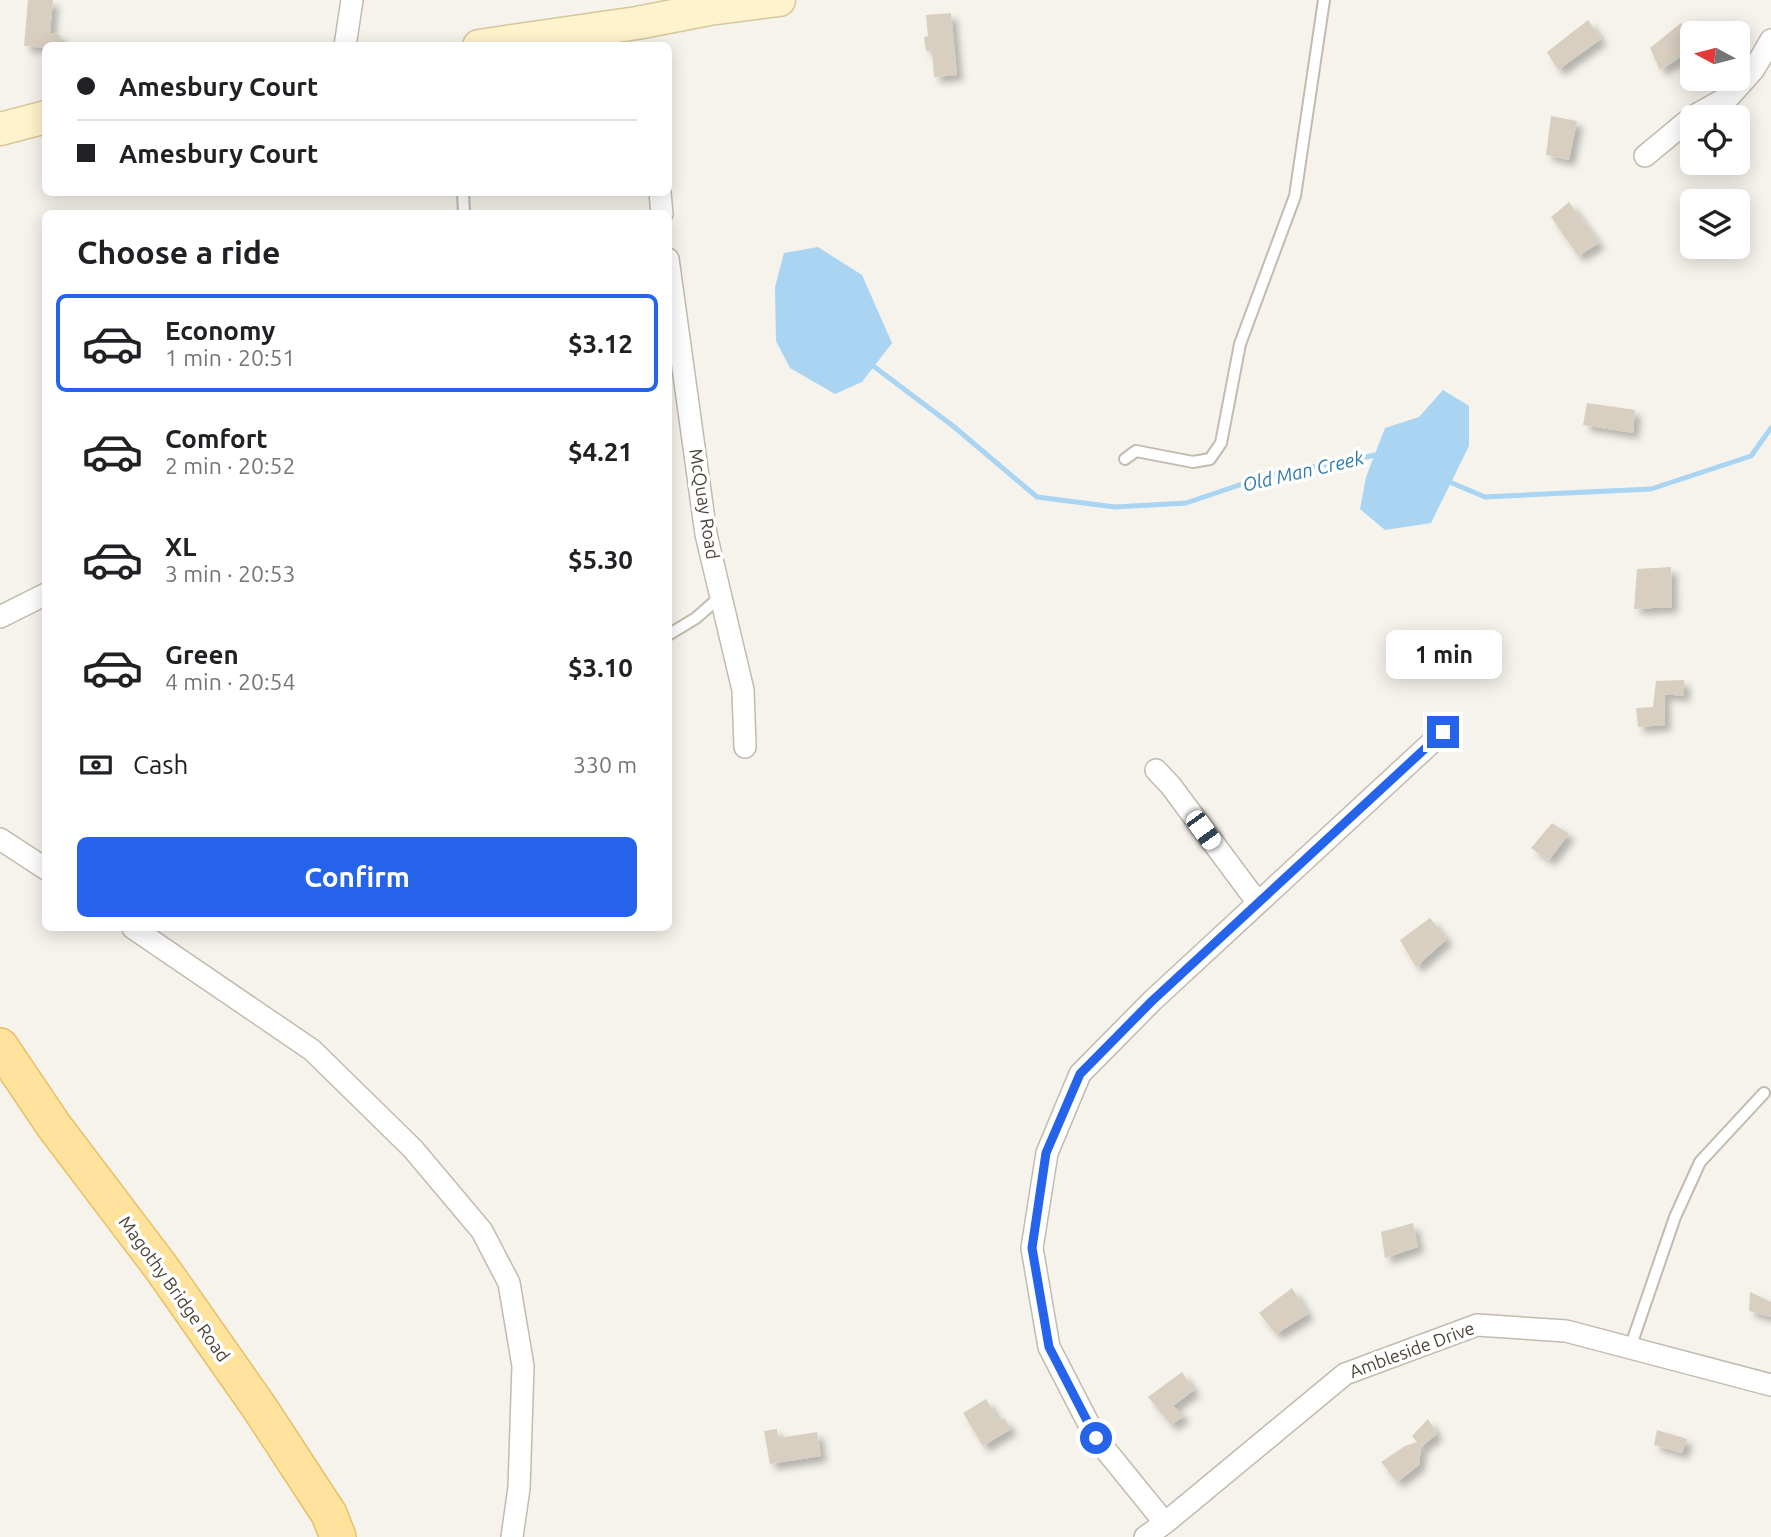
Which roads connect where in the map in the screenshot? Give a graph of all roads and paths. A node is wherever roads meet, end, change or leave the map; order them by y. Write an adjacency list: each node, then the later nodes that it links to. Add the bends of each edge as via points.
1 (352, 0): 7 (street)
2 (779, 0): 4 (main road)
3 (1324, 0): 15 (lane, via 1295,196 1240,344 1221,443 1210,459 1193,462 1136,451)
4 (709, 4): 5 (main road)
5 (638, 34): 8 (main road)
6 (1771, 40): 9 (street, via 1754,69 1730,96)
7 (346, 42)
8 (532, 42)
9 (1714, 105)
10 (42, 118): 12 (main road)
11 (1680, 127): 13 (street)
12 (0, 129)
13 (1645, 156)
14 (672, 288): 17 (street, McQuay Road, via 706,534)
15 (1125, 459)
16 (42, 596): 18 (street)
17 (721, 596): 19 (lane); 21 (street, McQuay Road, via 743,690)
18 (0, 617)
19 (672, 633)
20 (1443, 732): 25 (street)
21 (745, 747)
22 (1156, 770): 25 (street)
23 (0, 839): 24 (street)
24 (42, 866)
25 (1258, 903): 31 (street, via 1080,1074 1046,1153 1032,1248 1049,1347 1096,1438)
26 (138, 931): 33 (street, via 312,1050 413,1149 482,1231 509,1283 523,1366 519,1488)
27 (0, 1046): 32 (main road, Magothy Bridge Road, via 259,1407 329,1514)
28 (1764, 1093): 29 (lane, via 1700,1162 1675,1217)
29 (1630, 1348): 30 (street, Ambleside Drive); 31 (street, Ambleside Drive, via 1566,1331 1477,1325 1368,1365 1345,1374)
30 (1771, 1385)
31 (1165, 1523): 34 (street, Ambleside Drive)
32 (338, 1537)
33 (512, 1537)
34 (1145, 1537)

